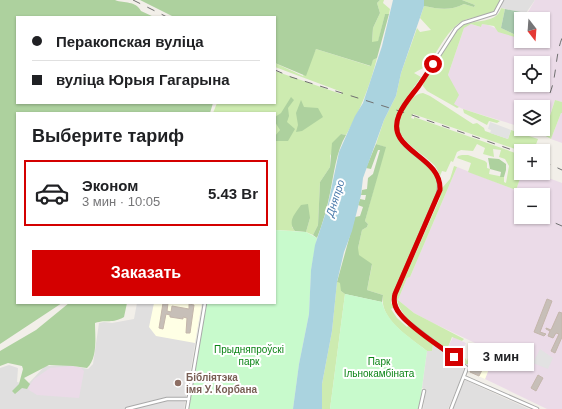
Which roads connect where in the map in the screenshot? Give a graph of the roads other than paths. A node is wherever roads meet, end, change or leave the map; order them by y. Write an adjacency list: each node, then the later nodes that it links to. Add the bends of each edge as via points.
1 (502, 0): 3 (street, via 495,13 463,23 456,29 403,107 397,122 401,140 432,167 440,185 395,294 395,304 404,318 467,368)
2 (205, 304): 5 (street)
3 (464, 377): 9 (street); 10 (street)
4 (424, 391): 8 (street)
5 (189, 399): 6 (street, via 167,399); 7 (street)
6 (127, 409)
7 (187, 409)
8 (420, 409)
9 (450, 409)
10 (537, 409)

